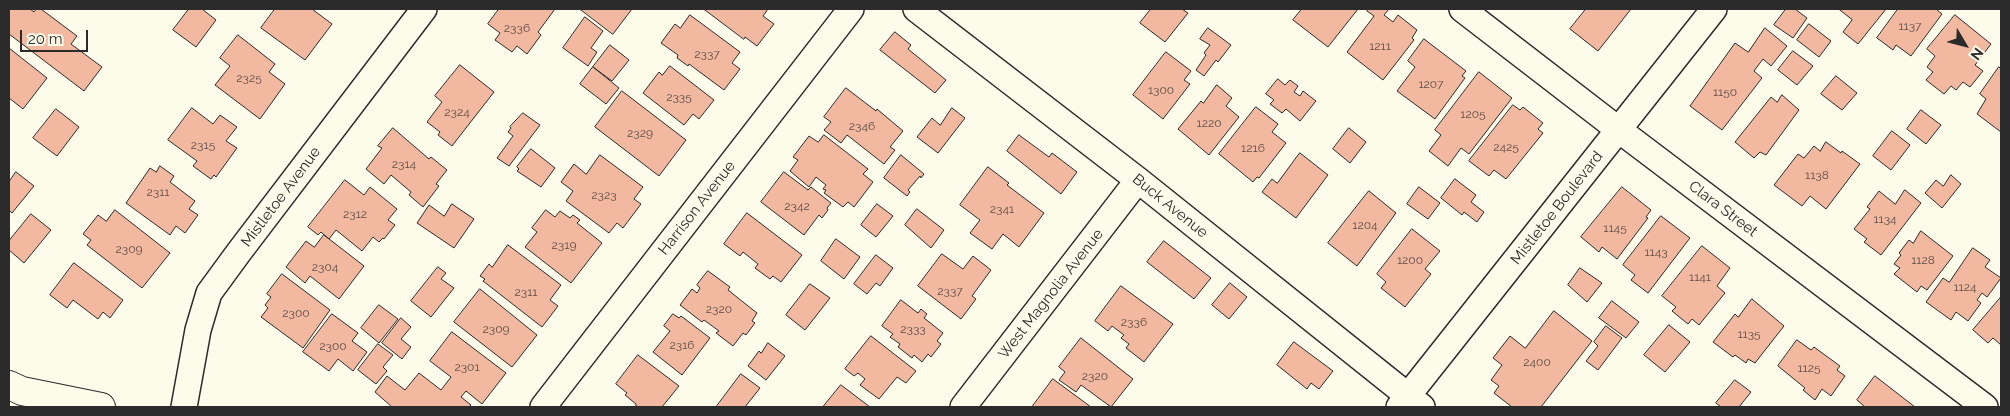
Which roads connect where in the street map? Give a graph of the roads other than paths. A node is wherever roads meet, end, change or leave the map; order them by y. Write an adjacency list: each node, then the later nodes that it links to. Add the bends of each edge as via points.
1 (424, 9): 11 (street, Mistletoe Avenue, via 209,293 198,330)
2 (851, 9): 12 (street, Harrison Avenue)
3 (916, 9): 7 (street, Buck Avenue)
4 (1462, 9): 6 (street, Clara Street)
5 (1714, 9): 6 (street, Mistletoe Boulevard)
6 (1619, 130): 9 (street, Mistletoe Boulevard); 14 (street, Clara Street)
7 (1138, 180): 9 (street, Buck Avenue); 13 (street, West Magnolia Avenue)
8 (9, 385): 10 (main road)
9 (1410, 404)
10 (84, 405)
11 (184, 407)
12 (544, 407)
13 (963, 407)
14 (1985, 407)

